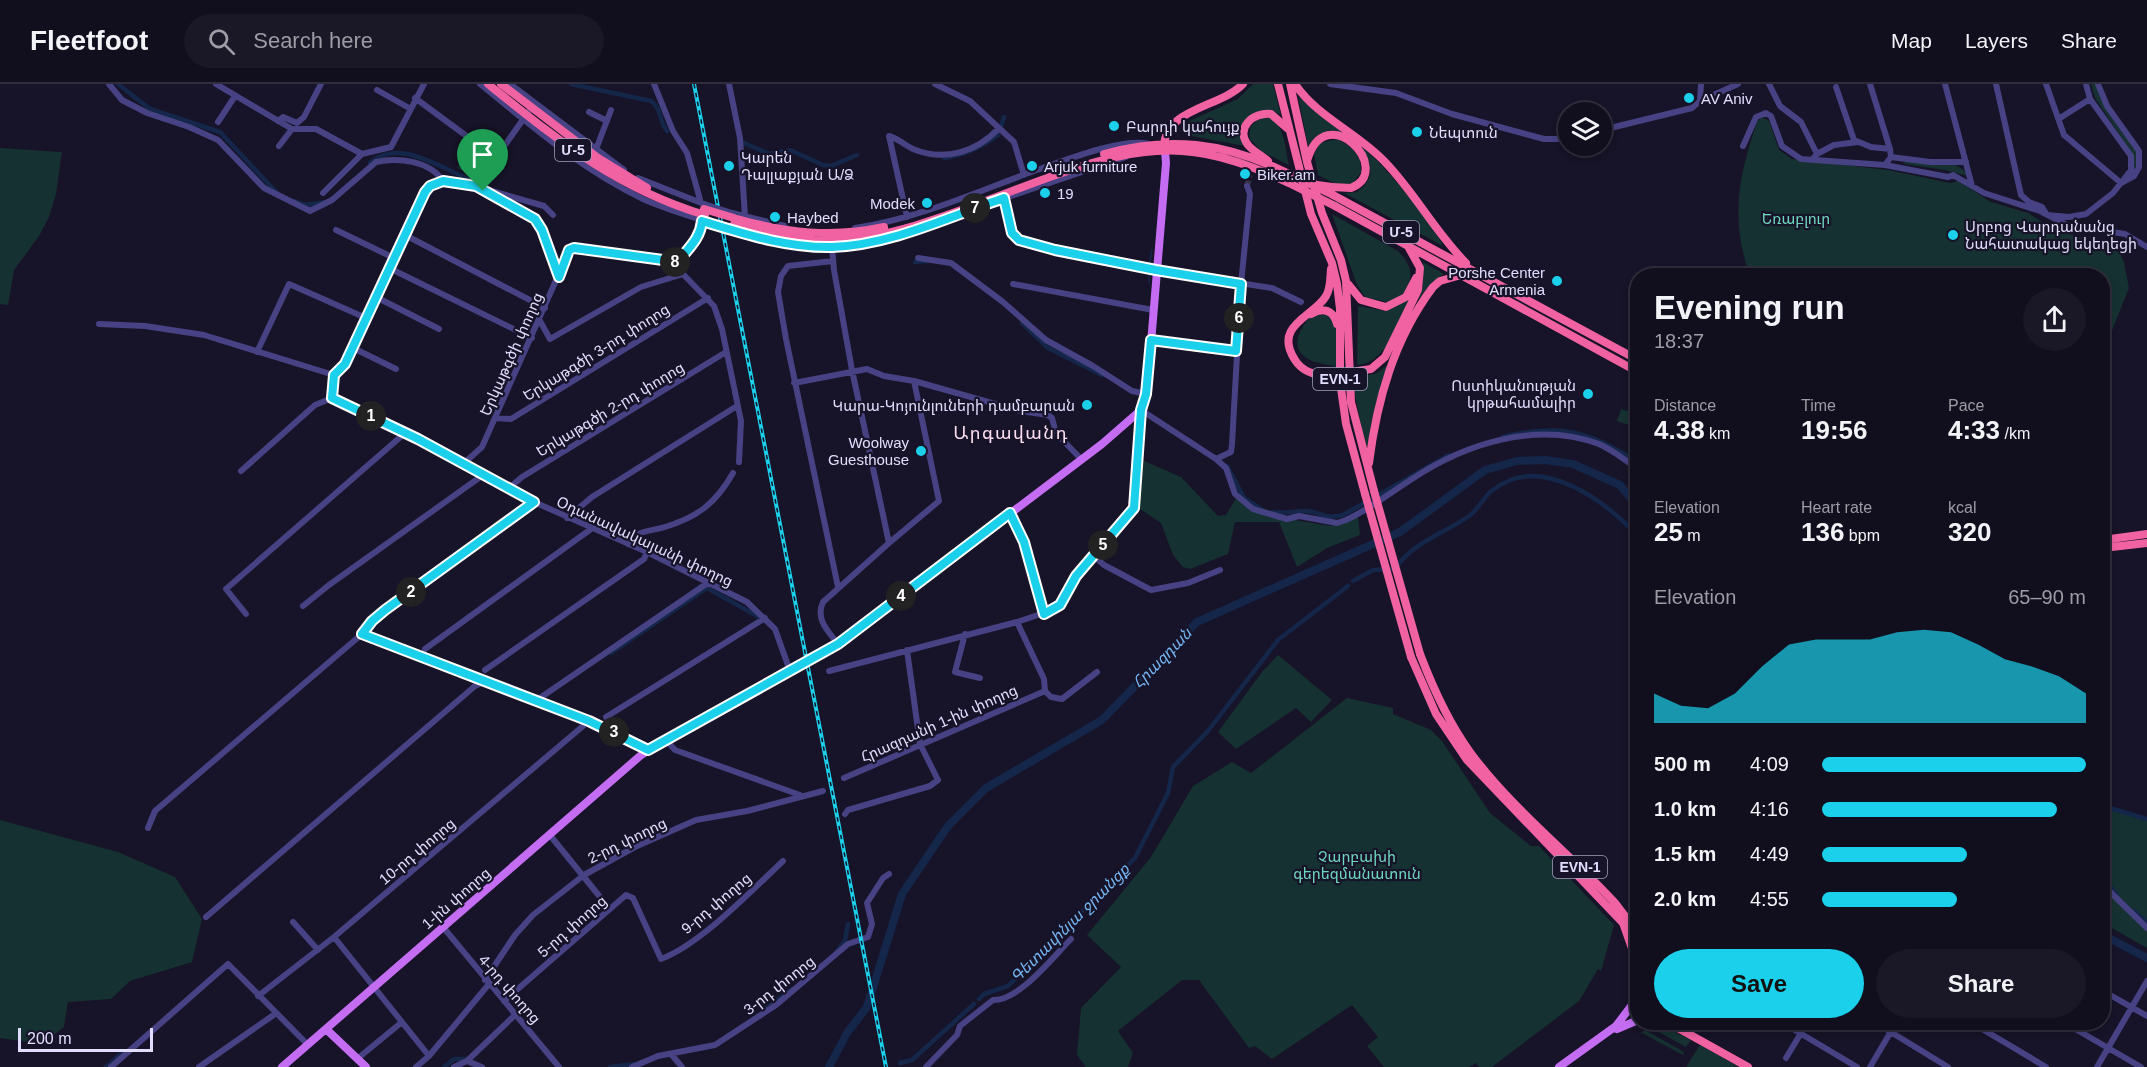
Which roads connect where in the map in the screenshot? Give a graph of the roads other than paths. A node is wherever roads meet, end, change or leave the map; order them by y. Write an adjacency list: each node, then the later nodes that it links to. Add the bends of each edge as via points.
1 (109, 84): 64 (street, via 122,100 147,114 219,140 264,188 310,211 323,206 376,162 418,164 436,171)
2 (216, 84): 28 (street)
3 (321, 84): 37 (street, via 304,117 297,123 283,117)
4 (424, 84): 29 (street)
5 (480, 84): 33 (street)
6 (488, 84): 33 (highway, Մ-5)
7 (501, 84): 33 (highway, Մ-5)
8 (510, 84): 33 (street)
9 (654, 84): 73 (street, via 673,131 687,153)
10 (729, 84): 76 (street, via 740,138)
11 (935, 84): 40 (street, via 970,101)
12 (1243, 84): 50 (highway, via 1228,97 1181,117 1169,130)
13 (1278, 84): 44 (highway, EVN-1)
14 (1290, 84): 41 (highway, EVN-1)
15 (1295, 84): 91 (highway, via 1385,162)
16 (1330, 84): 45 (street, via 1396,93 1452,114 1544,139)
17 (1701, 84): 31 (street)
18 (1738, 84): 31 (street)
19 (1769, 84): 56 (street, via 1780,106 1801,122)
20 (1870, 84): 52 (street)
21 (1945, 84): 60 (street)
22 (1996, 84): 74 (street, via 2019,188 2025,200 2042,207)
23 (2046, 84): 36 (street)
24 (2086, 84): 30 (street)
25 (2098, 84): 65 (street, via 2101,96 2141,156 2137,173)
26 (1836, 87): 46 (street, via 1848,126)
27 (376, 90): 32 (street)
28 (235, 96): 37 (street); 39 (street)
29 (415, 98): 32 (street); 49 (street)
30 (2091, 99): 36 (street); 65 (street, via 2131,156 2131,170)
31 (1700, 101): 42 (street, via 1692,108)
32 (410, 108): 54 (street, via 391,147)
33 (529, 111): 53 (highway, Մ-5); 66 (street); 73 (highway, Մ-5, via 576,152 622,182 673,205)
34 (611, 111): 38 (street)
35 (589, 112): 38 (street)
36 (2060, 118): 65 (street, via 2064,135)
37 (278, 121): 43 (street)
38 (607, 121): 53 (street)
39 (218, 122)
40 (999, 128): 63 (street, via 1014,142); 77 (street, via 979,145 945,155 912,148 889,135)
41 (1299, 128): 44 (highway); 59 (highway, EVN-1)
42 (1612, 128)
43 (292, 129): 48 (street); 54 (street, via 316,129)
44 (1289, 131): 62 (highway, via 1280,120 1266,113 1250,119 1245,130 1249,146); 89 (highway, EVN-1, via 1311,214)
45 (1558, 139)
46 (1858, 142): 52 (street); 56 (street, via 1834,145)
47 (1150, 144): 50 (highway, Մ-5); 63 (street, via 1138,142 1099,150); 72 (highway, Մ-5, via 1079,161)
48 (279, 146)
49 (480, 146)
50 (1164, 146): 55 (highway, Մ-5); 62 (highway, Մ-5, via 1185,142 1218,148); 82 (highway, Մ-5, bridge, via 1211,155 1287,182); 92 (main road, via 1166,164)
51 (1743, 146): 58 (street, via 1756,117 1766,113 1771,116 1782,146 1796,157)
52 (1890, 149): 57 (street)
53 (594, 152): 73 (highway, Մ-5, via 650,190)
54 (362, 154): 70 (street)
55 (1132, 154): 71 (street); 80 (highway, Մ-5, via 1085,165)
56 (1817, 154): 58 (street)
57 (1891, 157): 60 (street); 61 (street)
58 (1812, 160): 61 (street)
59 (1307, 162): 69 (highway, via 1311,148 1322,137 1342,136 1358,148 1367,165 1365,176 1352,188); 96 (highway, EVN-1)
60 (1966, 162): 68 (street)
61 (1885, 165): 68 (street, via 1953,175)
62 (1283, 171): 69 (highway, Մ-5, bridge)
63 (1024, 175): 72 (street)
64 (443, 181): 66 (street); 81 (street, via 425,192)
65 (2121, 183): 74 (street, via 2086,214)
66 (476, 186): 75 (street, via 544,206); 95 (street, via 535,219)
67 (1247, 186): 98 (street, via 1250,194)
68 (1972, 187): 74 (street)
69 (1333, 191): 91 (highway, Մ-5)
70 (323, 193)
71 (1004, 198): 80 (street); 92 (street, via 1012,233 1019,240)
72 (956, 202): 77 (street); 78 (highway, Մ-5, via 892,225 828,234)
73 (703, 212): 78 (highway, Մ-5); 88 (street, via 696,242 681,254)
74 (2047, 214): 84 (street, via 2067,225 2125,234)
75 (553, 215)
76 (745, 217): 77 (street, via 822,230 868,226); 78 (street)
77 (907, 217)
78 (734, 221): 80 (highway, Մ-5, via 785,237 827,241); 83 (street, via 787,244)
79 (336, 230): 85 (street)
80 (896, 233): 83 (street)
81 (405, 235): 85 (street); 102 (street)
82 (1406, 246): 94 (highway, Մ-5); 96 (highway, via 1416,277 1401,301 1386,307 1374,305 1362,300); 120 (highway, via 1420,268 1418,290 1384,357 1371,369)
83 (832, 247): 87 (street)
84 (2147, 247)
85 (394, 258): 90 (street)
86 (918, 258): 125 (street, via 951,263 1046,340 1132,391)
87 (833, 261): 119 (street); 124 (street, via 788,266 781,276 778,292)
88 (678, 262): 93 (street); 95 (street, Երկաթգծի փողոց, via 574,248 569,250)
89 (1332, 263): 109 (highway, EVN-1, via 1339,297); 121 (highway, via 1326,296 1297,322 1290,343 1294,359 1303,369 1317,375)
90 (389, 268): 99 (street); 108 (street)
91 (1470, 268): 116 (highway, Մ-5)
92 (1156, 270): 98 (street); 103 (main road)
93 (683, 274): 100 (street); 105 (street, via 641,287 550,339)
94 (1461, 275): 113 (highway, via 1433,287); 117 (highway, Մ-5)
95 (559, 277): 102 (street, Երկաթգծի փողոց)
96 (1346, 281): 136 (highway, EVN-1, via 1351,402)
97 (1013, 284): 103 (street)
98 (1241, 284): 101 (street, via 1272,288); 112 (street)
99 (375, 297): 104 (street); 107 (street)
100 (708, 298): 115 (street, via 714,306); 129 (street, Երկաթգծի 3-րդ փողոց, via 511,419)
101 (1301, 302)
102 (545, 308): 105 (street, Երկաթգծի փողոց)
103 (1153, 310): 110 (main road)
104 (366, 318): 111 (street); 114 (street, via 289,284)
105 (540, 321): 108 (street, Երկաթգծի փողոց)
106 (99, 324): 114 (street, via 204,335)
107 (439, 328)
108 (532, 338): 129 (street, Երկաթգծի փողոց)
109 (1340, 339): 121 (highway, via 1336,319 1324,310 1312,312 1294,337 1296,354 1304,365); 141 (highway, EVN-1, via 1342,403)
110 (1151, 340): 112 (street); 125 (main road)
111 (351, 347): 118 (street); 122 (street, via 345,364)
112 (1236, 351): 132 (street, via 1231,452)
113 (1395, 351): 120 (highway, via 1375,371); 136 (highway)
114 (257, 352): 122 (street)
115 (726, 352): 127 (street); 140 (street, Երկաթգծի 2-րդ փողոց)
116 (1630, 356)
117 (1630, 368)
118 (396, 369)
119 (852, 370): 123 (street, via 867,369); 124 (street); 148 (street)
120 (1358, 373): 121 (highway, bridge)
121 (1332, 374)
122 (334, 375): 126 (street)
123 (914, 381): 131 (street, via 1020,411 1048,415 1056,434); 148 (street, via 939,501)
124 (794, 383): 156 (street)
125 (1146, 394): 128 (main road)
126 (332, 398): 130 (street, Օդանավակայանի փողոց); 137 (street, via 315,405)
127 (737, 406): 133 (street, via 741,421); 144 (street, via 592,497)
128 (1141, 410): 131 (main road, 1-ին փողոց); 132 (street); 153 (street, via 1134,508)
129 (495, 418): 134 (street, Երկաթգծի փողոց, via 482,447)
130 (405, 433): 134 (street, Օդանավակայանի փողոց); 158 (street, via 226,588)
131 (1081, 459): 143 (main road, 1-ին փողոց)
132 (1216, 459): 135 (street, via 1226,468 1235,494 1253,509 1277,518 1299,516 1337,523 1458,455 1520,435 1572,436 1602,445)
133 (739, 462)
134 (463, 464): 139 (street, Օդանավակայանի փողոց)
135 (1630, 464)
136 (1368, 469): 141 (highway, EVN-1)
137 (241, 471)
138 (733, 473): 150 (street, via 719,496 703,509 663,528 639,532)
139 (483, 475): 140 (street, Օդանավակայանի փողոց); 157 (street)
140 (508, 489): 142 (street, Օդանավակայանի փողոց)
141 (1369, 493): 167 (highway, EVN-1, bridge)
142 (534, 502): 144 (street, Օդանավակայանի փողոց); 162 (street, via 385,610)
143 (1010, 513): 159 (street, via 1024,542); 164 (main road, 1-ին փողոց)
144 (567, 518): 145 (street, Օդանավակայանի փողոց)
145 (591, 529): 150 (street, Օդանավակայանի փողոց); 165 (street)
146 (2147, 534): 147 (highway)
147 (2110, 539)
148 (889, 543): 156 (street)
149 (2147, 543): 151 (highway)
150 (628, 544): 152 (street, Օդանավակայանի փողոց)
151 (2110, 547)
152 (647, 552): 155 (street, Օդանավակայանի փողոց); 168 (street, via 644,559)
153 (1094, 556): 154 (street, via 1151,590 1188,583); 159 (street, via 1076,576 1060,605)
154 (1220, 570)
155 (709, 582): 160 (street, Օդանավակայանի փողոց, via 747,602); 175 (street)
156 (838, 587): 164 (street, via 823,602 820,615)
157 (303, 606)
158 (246, 614)
159 (1044, 614): 161 (street)
160 (765, 618): 169 (street, Օդանավակայանի փողոց, via 775,629); 176 (street)
161 (1017, 622): 163 (street); 174 (street, via 1044,680)
162 (362, 634): 173 (street); 185 (street, via 155,811)
163 (965, 634): 166 (street); 172 (street, via 955,671)
164 (838, 644): 169 (main road, 1-ին փողոց, bridge)
165 (425, 649)
166 (907, 650): 170 (street); 179 (street)
167 (1416, 656): 194 (highway, EVN-1, via 1469,751 1616,903); 199 (highway, EVN-1, via 1436,714 1467,760 1623,923)
168 (485, 670)
169 (792, 670): 178 (main road, 1-ին փողոց)
170 (829, 671)
171 (1097, 672): 174 (street, via 1062,699 1054,699)
172 (981, 678)
173 (485, 681): 175 (street); 192 (street)
174 (1045, 691): 179 (street, Հրազդանի 1-ին փողոց)
175 (537, 700): 177 (street)
176 (606, 717)
177 (589, 721): 180 (street); 197 (street, 10-րդ փողոց)
178 (665, 739): 180 (main road, 1-ին փողոց); 183 (street, via 675,750)
179 (920, 744): 181 (street, Հրազդանի 1-ին փողոց); 184 (street, via 938,780)
180 (648, 750): 186 (main road, 1-ին փողոց)
181 (844, 778)
182 (823, 791): 183 (street, 2-րդ փողոց)
183 (801, 795): 189 (street, 2-րդ փողոց, via 747,811 696,820)
184 (845, 814)
185 (148, 828)
186 (549, 834): 189 (street); 195 (main road, 1-ին փողոց)
187 (783, 861): 201 (street, 9-րդ փողոց, via 700,934)
188 (889, 874): 227 (street, 3-րդ փողոց, via 867,903 872,924 868,937 848,944 776,1005 715,1045)
189 (584, 875): 191 (street); 203 (street, 2-րդ փողոց, via 533,915 515,935)
190 (2110, 892): 196 (street)
191 (609, 908): 201 (street, 5-րդ փողոց, via 631,895); 207 (street, 5-րդ փողոց)
192 (206, 917)
193 (293, 922): 200 (street)
194 (1630, 924)
195 (443, 927): 203 (street, 4-րդ փողոց); 204 (main road, 1-ին փողոց)
196 (2147, 928)
197 (334, 937): 200 (street, 10-րդ փողոց); 204 (street)
198 (1071, 939): 242 (street, via 1022,988 1004,1000 993,1000 960,1026 957,1035)
199 (1630, 943)
200 (318, 950): 206 (street, 10-րդ փողոց)
201 (661, 959)
202 (2147, 981): 209 (street)
203 (487, 982): 207 (street, 4-րդ փողոց); 228 (street, 2-րդ փողոց)
204 (374, 987): 213 (street); 215 (main road, 1-ին փողոց)
205 (2110, 995): 209 (street)
206 (258, 996): 210 (street); 232 (street, via 228,964)
207 (504, 1001): 211 (street, 4-րդ փողոց)
208 (1630, 1006): 243 (main road, via 1616,1026)
209 (2133, 1009): 212 (street); 226 (street)
210 (275, 1014): 225 (street); 233 (street)
211 (516, 1014): 231 (street); 239 (street, 4-րդ փողոց)
212 (2147, 1016)
213 (402, 1022): 228 (street); 230 (street)
214 (1630, 1023): 243 (main road)
215 (326, 1029): 225 (main road, 1-ին փողոց); 230 (main road)
216 (1682, 1030): 244 (highway)
217 (1692, 1030): 245 (highway)
218 (1795, 1030): 224 (street)
219 (1804, 1030): 224 (street)
220 (1888, 1030): 223 (street)
221 (1984, 1030): 249 (street)
222 (2077, 1030): 226 (street)
223 (1891, 1032): 247 (street); 248 (street)
224 (1802, 1034): 229 (street); 246 (street)
225 (307, 1044): 234 (main road, 1-ին փողոց)
226 (2108, 1048): 250 (street); 251 (street)
227 (671, 1054): 240 (street, 3-րդ փողոց); 241 (street)
228 (429, 1056): 236 (street, 2-րդ փողոց)
229 (1786, 1058)
230 (357, 1059): 235 (main road)
231 (467, 1064): 237 (street); 238 (street)
232 (111, 1067)
233 (199, 1067)
234 (282, 1067)
235 (366, 1067)
236 (416, 1067)
237 (454, 1067)
238 (482, 1067)
239 (559, 1067)
240 (632, 1067)
241 (682, 1067)
242 (926, 1067)
243 (1562, 1067)
244 (1748, 1067)
245 (1758, 1067)
246 (1857, 1067)
247 (1870, 1067)
248 (1948, 1067)
249 (2046, 1067)
250 (2097, 1067)
251 (2141, 1067)

